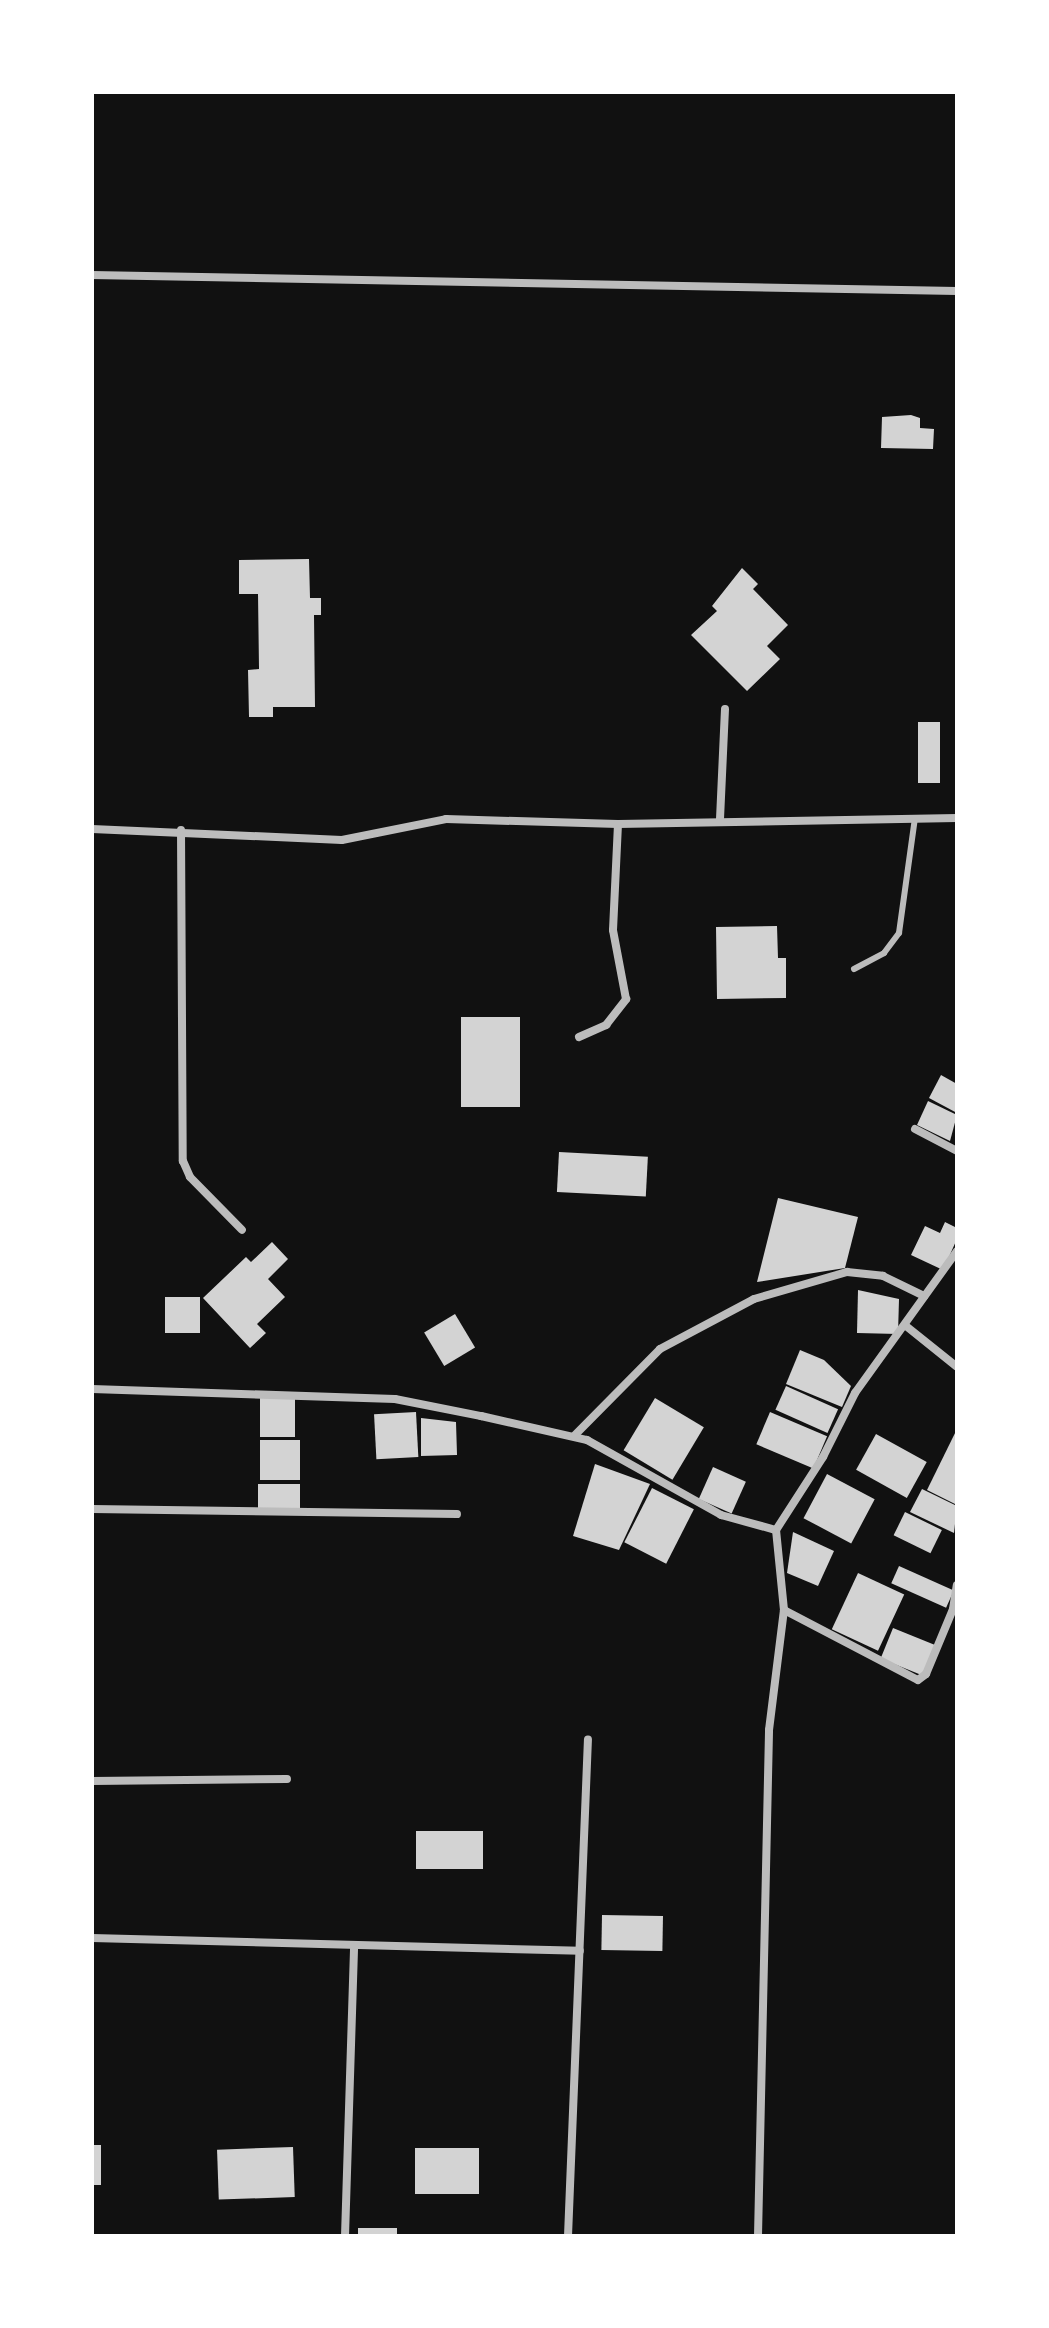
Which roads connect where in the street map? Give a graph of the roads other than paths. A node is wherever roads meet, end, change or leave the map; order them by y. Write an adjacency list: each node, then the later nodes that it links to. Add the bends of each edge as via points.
1 (92, 275): 2 (street)
2 (957, 291)
3 (725, 709): 6 (street)
4 (915, 818): 5 (street); 6 (street); 10 (lane, via 899,933 884,953)
5 (957, 818)
6 (720, 819): 7 (street)
7 (618, 824): 9 (street, via 424,820 342,840); 11 (street, via 613,930 626,999 606,1025)
8 (92, 829): 9 (street)
9 (181, 830): 14 (street, via 183,1161 190,1177)
10 (854, 969)
11 (579, 1037)
12 (915, 1129): 13 (street)
13 (957, 1151)
14 (242, 1230)
15 (957, 1251): 16 (street)
16 (924, 1296): 17 (street); 20 (street, via 883,1276 847,1272 754,1299 660,1349)
17 (906, 1326): 18 (street); 23 (street, via 855,1393 823,1457)
18 (957, 1367)
19 (92, 1389): 20 (street, via 395,1399)
20 (574, 1436): 23 (street, via 721,1515)
21 (92, 1509): 22 (street)
22 (457, 1514)
23 (776, 1530): 25 (street)
24 (957, 1585): 25 (street, via 953,1609 926,1674 918,1680)
25 (784, 1610): 34 (street, via 769,1730)
26 (588, 1739): 31 (street)
27 (287, 1779): 28 (street)
28 (92, 1781)
29 (92, 1938): 30 (street)
30 (354, 1945): 31 (street); 32 (street)
31 (580, 1951): 33 (street)
32 (345, 2236)
33 (568, 2236)
34 (758, 2236)

